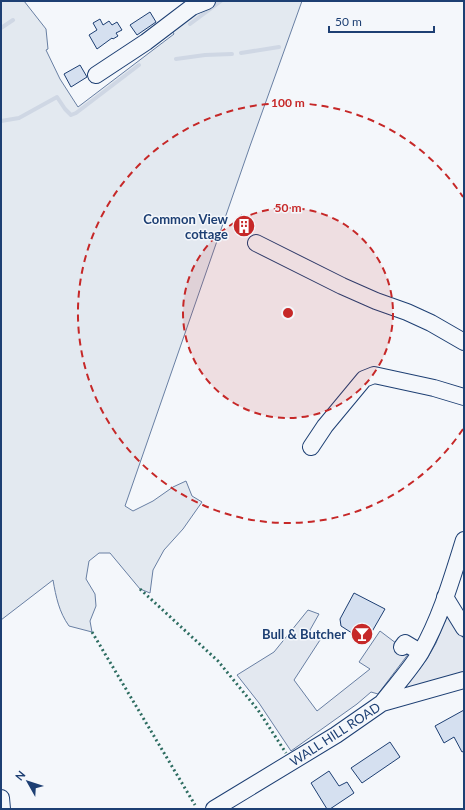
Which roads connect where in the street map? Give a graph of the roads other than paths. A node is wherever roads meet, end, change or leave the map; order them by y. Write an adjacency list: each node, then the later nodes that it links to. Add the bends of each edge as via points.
1 (207, 1): 2 (street, via 192,7 152,38)
2 (96, 75)
3 (256, 244): 4 (street, via 342,286 431,323)
4 (464, 342)
5 (464, 397): 6 (street, via 374,375 364,379)
6 (311, 447)
7 (464, 540): 8 (street)
8 (461, 562): 9 (street)
9 (445, 597): 10 (street); 12 (street, via 431,633)
10 (464, 628)
11 (402, 647): 12 (street, via 405,643)
12 (420, 652): 14 (street)
13 (464, 680): 14 (street, WALL HILL ROAD)
14 (382, 703): 17 (street, WALL HILL ROAD, via 336,736)
15 (1, 798): 16 (street)
16 (2, 809)
17 (214, 809)

